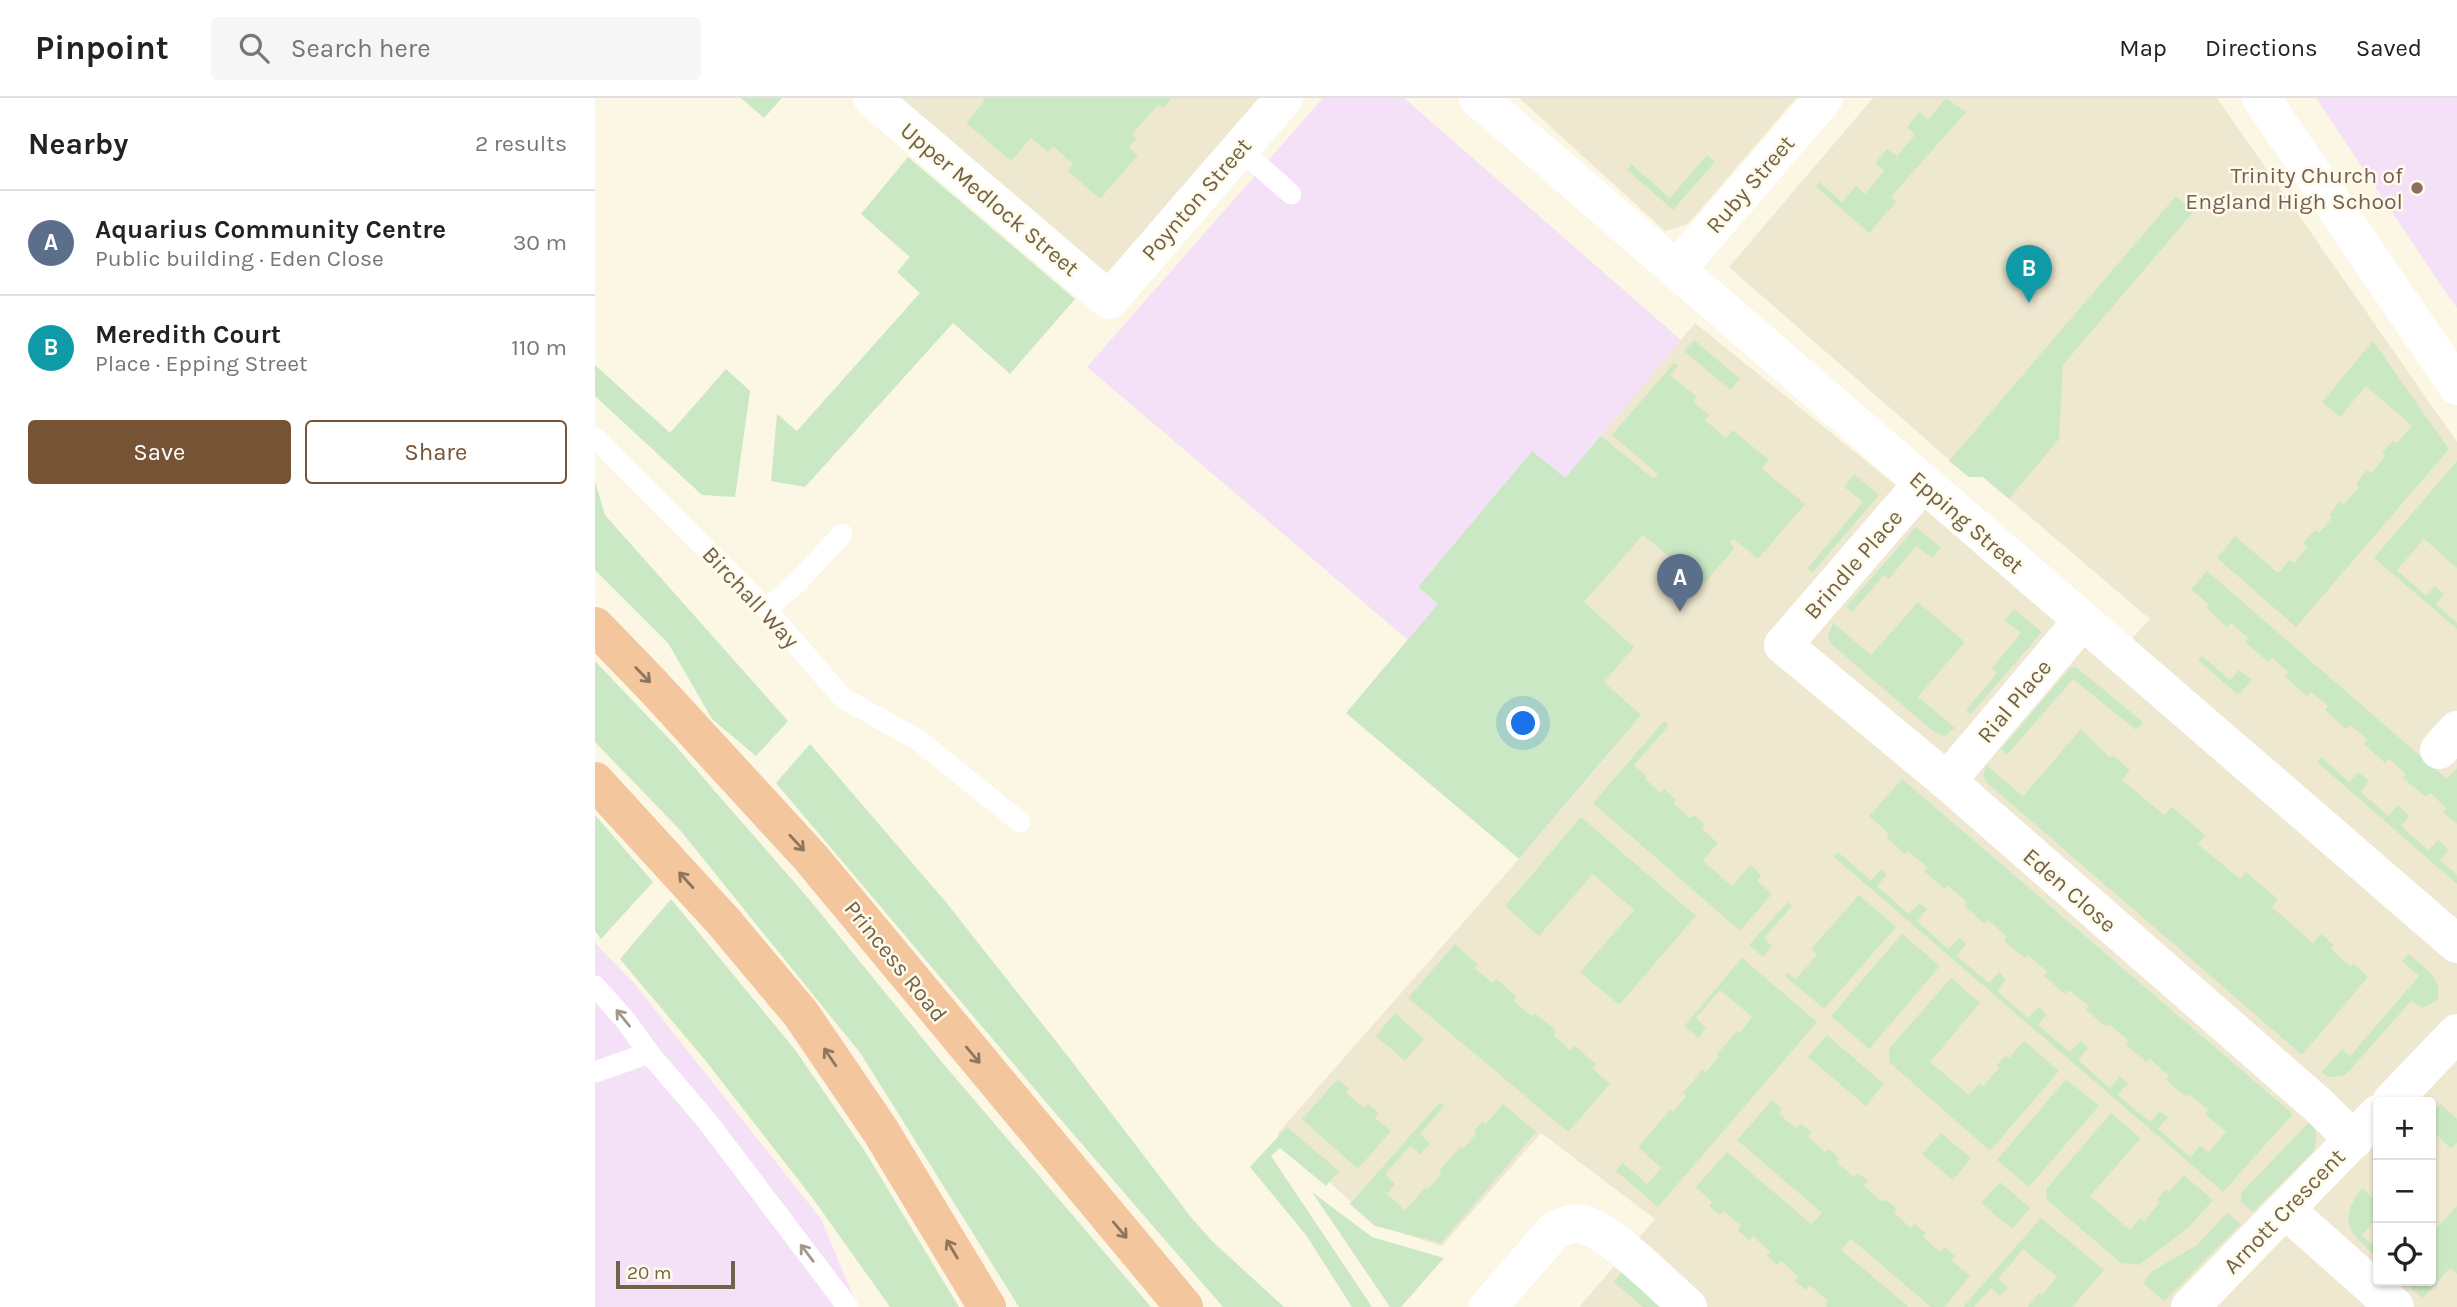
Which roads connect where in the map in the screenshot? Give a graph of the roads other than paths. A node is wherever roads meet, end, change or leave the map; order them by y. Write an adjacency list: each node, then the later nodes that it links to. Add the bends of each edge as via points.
1 (872, 98): 9 (street, Upper Medlock Street)
2 (1284, 98): 6 (street, Poynton Street)
3 (1478, 98): 8 (street, Epping Street)
4 (1824, 98): 8 (street, Ruby Street)
5 (2261, 98): 10 (street)
6 (1240, 149): 7 (lane); 9 (street, Poynton Street)
7 (1291, 194)
8 (1677, 270): 12 (street, Epping Street)
9 (1109, 300)
10 (2457, 386)
11 (595, 438): 14 (lane, Birchall Way)
12 (1923, 484): 15 (street, Epping Street); 17 (street, Brindle Place)
13 (842, 534): 14 (lane)
14 (766, 609): 20 (lane, Birchall Way, via 843,698 918,740)
15 (2082, 621): 19 (street, Rial Place); 21 (street, Epping Street)
16 (595, 626): 31 (highway, Princess Road, one-way to 31, via 811,858)
17 (1783, 645): 19 (street, Eden Close)
18 (595, 781): 30 (highway, one-way to 18, via 880,1130 801,1014)
19 (1947, 781): 27 (street, Eden Close, via 2317,1104)
20 (1020, 822)
21 (2457, 944)
22 (595, 986): 24 (lane, one-way to 22)
23 (2457, 1033): 26 (street)
24 (649, 1053): 25 (lane); 29 (lane, one-way to 24, via 707,1121)
25 (595, 1072)
26 (2396, 1097)
27 (2366, 1127): 28 (street, Arnott Crescent)
28 (2286, 1210): 34 (street, Arnott Crescent); 35 (street)
29 (848, 1307)
30 (987, 1307)
31 (1184, 1307)
32 (1488, 1307): 33 (street, via 1555,1230 1585,1224)
33 (1688, 1307)
34 (2190, 1307)
35 (2395, 1307)

